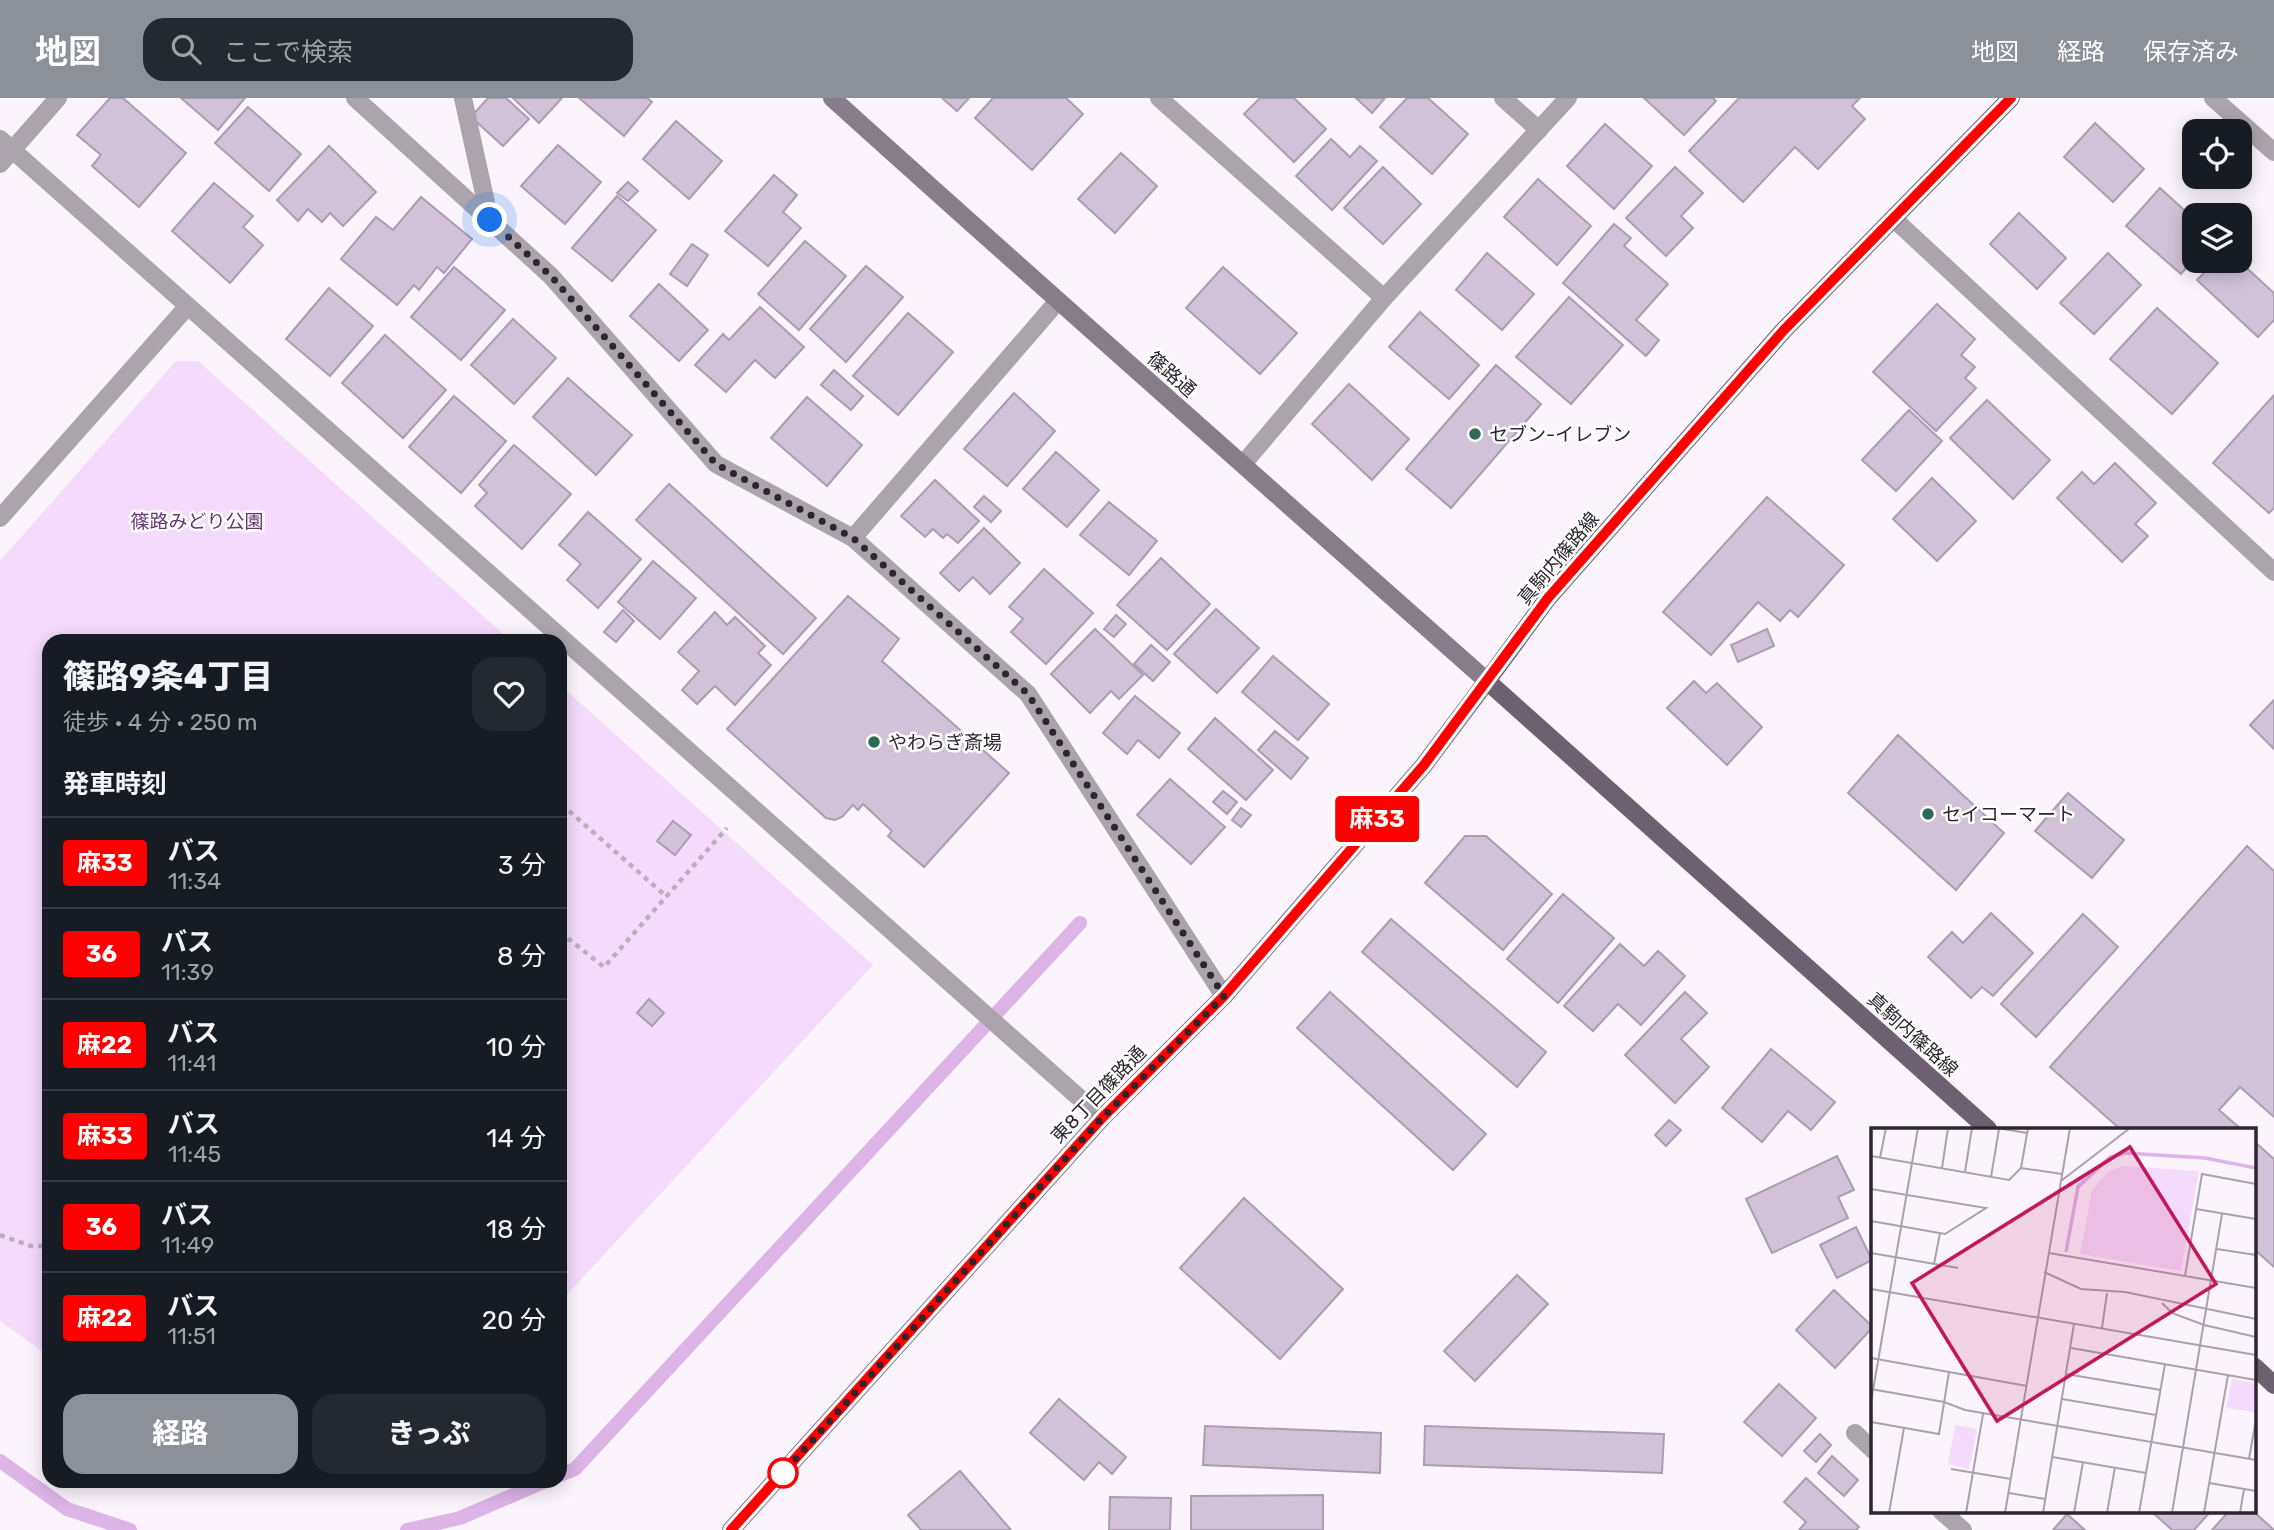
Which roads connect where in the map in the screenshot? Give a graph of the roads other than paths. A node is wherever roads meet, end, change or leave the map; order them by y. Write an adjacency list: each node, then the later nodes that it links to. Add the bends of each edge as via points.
1 (58, 98): 11 (street)
2 (355, 98): 14 (street)
3 (463, 98): 14 (street)
4 (832, 98): 16 (main road, 篠路通)
5 (1159, 98): 15 (street)
6 (1503, 98): 10 (street)
7 (1568, 98): 10 (street)
8 (2011, 98): 13 (main road, 真駒内篠路線)
9 (2213, 98): 12 (street)
10 (1539, 130): 15 (street)
11 (4, 151): 17 (street)
12 (2274, 152)
13 (1894, 219): 21 (street); 24 (main road, 真駒内篠路線, via 1783,331 1548,598)
14 (490, 220): 20 (street, via 551,276 716,464)
15 (1384, 298): 18 (street)
16 (1057, 302): 18 (main road, 篠路通); 20 (street)
17 (187, 307): 19 (street); 22 (street)
18 (1243, 464): 24 (main road, 篠路通)
19 (0, 518)
20 (853, 538): 25 (street, via 1028,694)
21 (2274, 572)
22 (556, 634)
23 (567, 644): 26 (street)
24 (1487, 681): 25 (main road, 東8丁目篠路通, via 1424,765); 27 (main road, 真駒内篠路線)
25 (1224, 996): 26 (main road, 東8丁目篠路通)
26 (1102, 1118): 33 (main road, 東8丁目篠路通)
27 (1987, 1128)
28 (2256, 1368): 29 (main road)
29 (2274, 1385)
30 (1855, 1433): 31 (street)
31 (1871, 1448)
32 (1942, 1512): 34 (street)
33 (731, 1530)
34 (1963, 1530)

